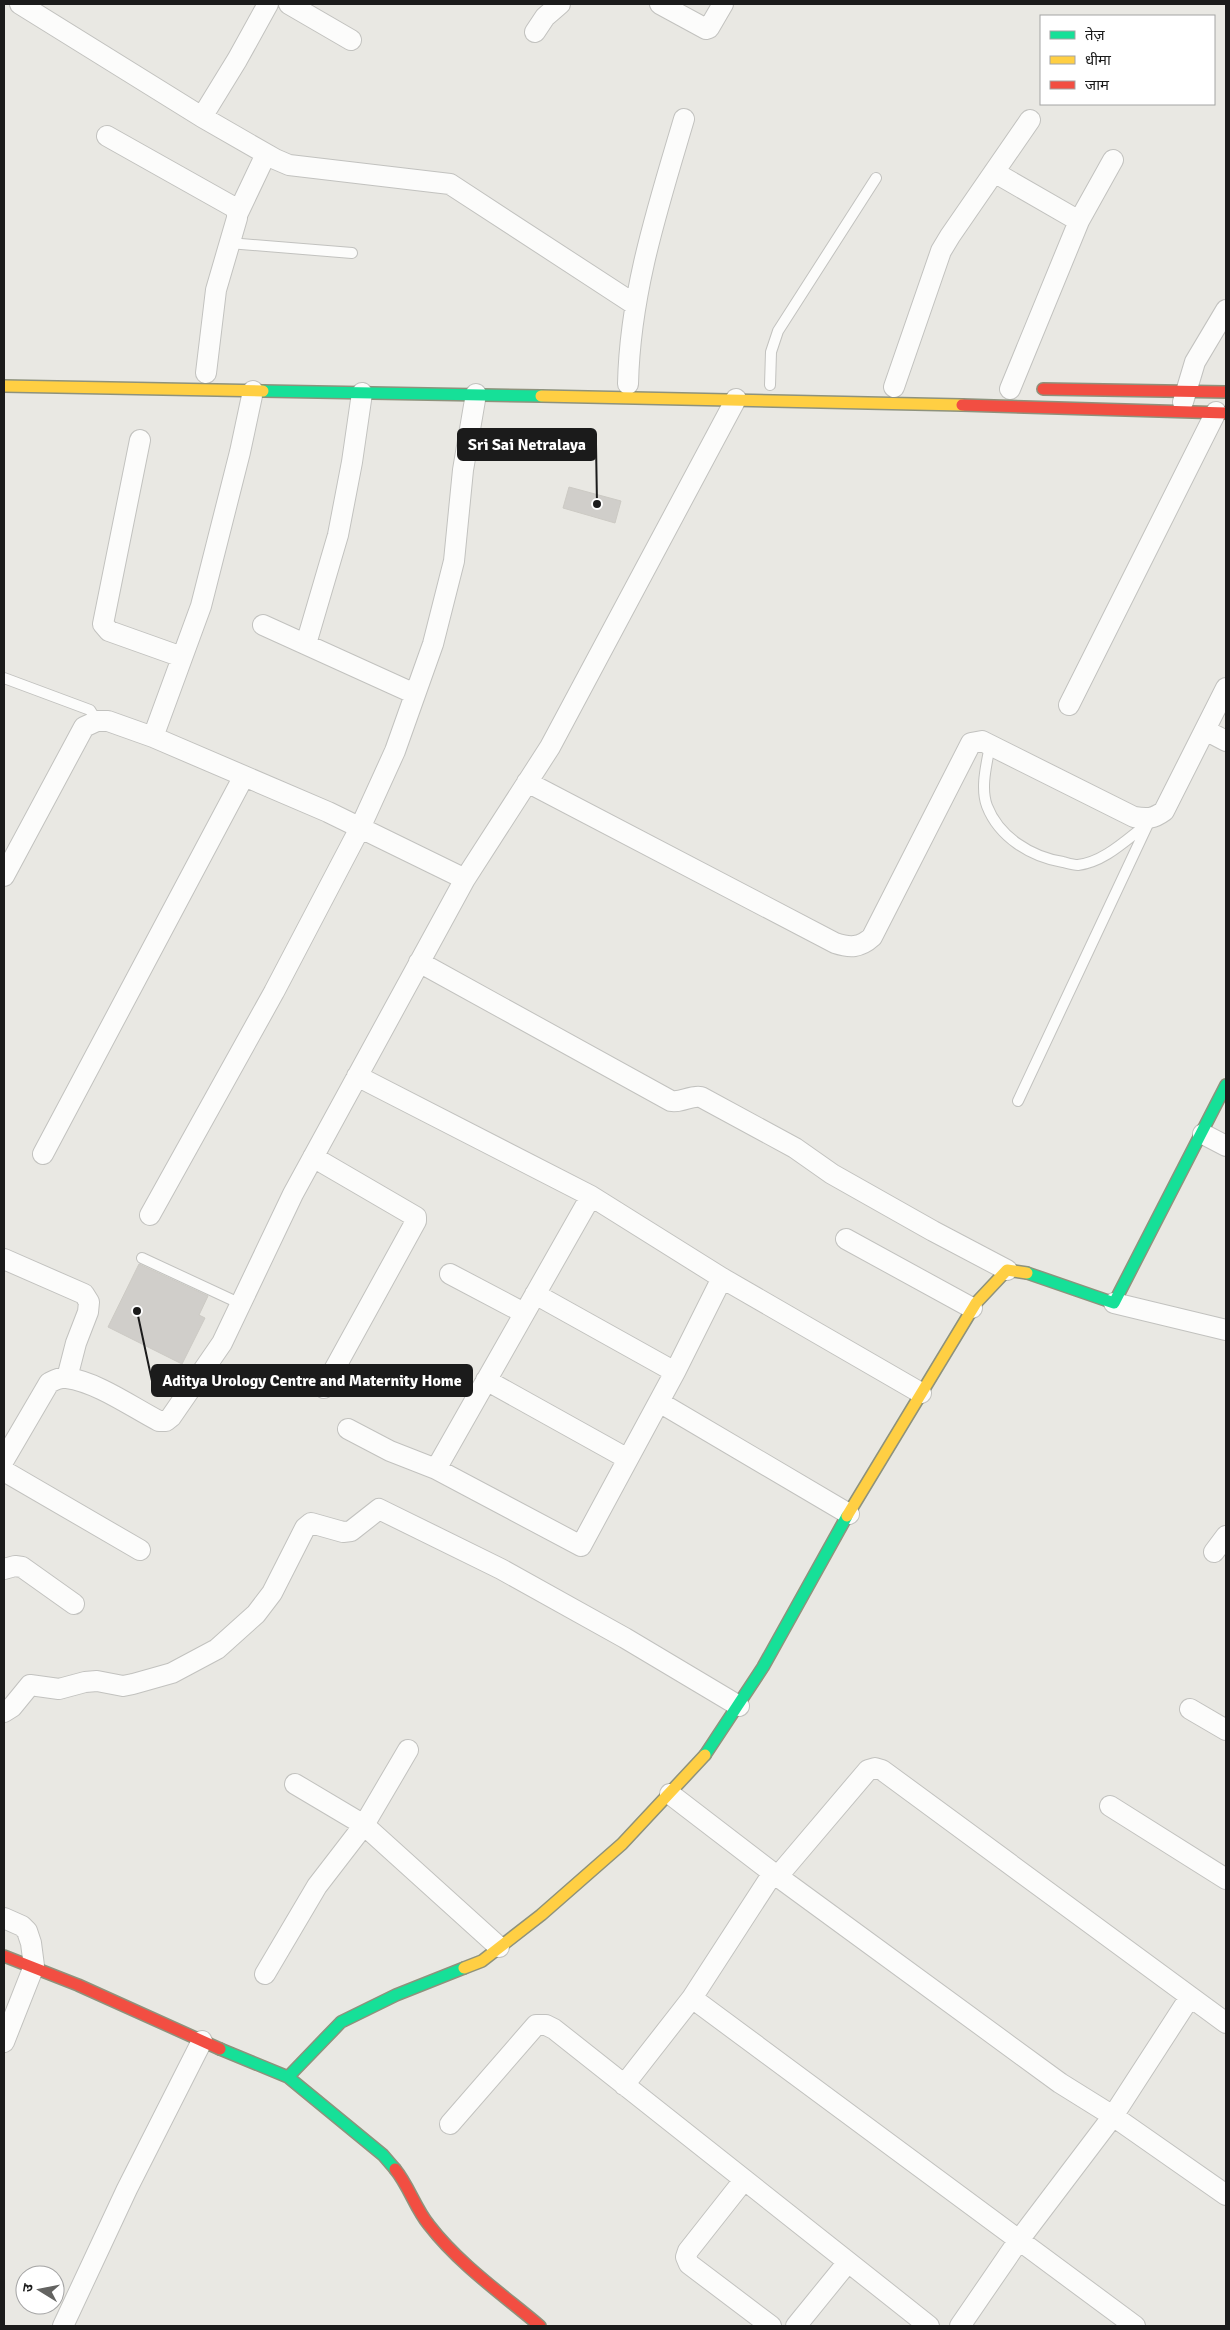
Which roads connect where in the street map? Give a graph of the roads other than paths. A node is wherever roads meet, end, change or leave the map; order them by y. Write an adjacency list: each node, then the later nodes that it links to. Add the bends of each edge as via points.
1 (20, 4): 9 (street)
2 (268, 4): 9 (street)
3 (289, 4): 8 (street)
4 (560, 4): 7 (street, via 545,17)
5 (660, 4): 6 (street, via 706,29)
6 (723, 4)
7 (535, 32)
8 (351, 40)
9 (202, 117): 13 (street)
10 (684, 119): 21 (street, via 646,247)
11 (1030, 120): 15 (street)
12 (107, 136): 17 (street)
13 (266, 154): 17 (street); 21 (street, via 289,164 450,184)
14 (1113, 160): 18 (street)
15 (994, 172): 18 (street); 27 (street, via 941,251)
16 (876, 178): 26 (lane, via 778,331 772,352)
17 (238, 213): 19 (street)
18 (1079, 221): 28 (street)
19 (229, 243): 20 (lane); 23 (street, via 212,311)
20 (352, 253)
21 (634, 304): 24 (street)
22 (1226, 310): 30 (street, via 1195,362)
23 (206, 373)
24 (628, 384)
25 (4, 386): 29 (street)
26 (770, 386)
27 (894, 387)
28 (1015, 389): 30 (street)
29 (254, 391): 32 (street); 40 (street, via 201,606)
30 (1185, 391): 31 (street); 35 (street)
31 (1226, 392)
32 (362, 393): 33 (street); 39 (street, via 338,535)
33 (476, 394): 34 (street); 43 (street, via 454,561 433,644)
34 (736, 399): 35 (street); 51 (street, via 550,747)
35 (1181, 411): 36 (street)
36 (1221, 412): 44 (street)
37 (140, 440): 40 (street, via 103,624 109,631)
38 (263, 625): 39 (street)
39 (306, 644): 43 (street)
40 (182, 657): 47 (street)
41 (4, 678): 45 (lane, via 90,710)
42 (1226, 688): 46 (street)
43 (415, 694): 53 (street, via 395,751)
44 (1069, 705)
45 (96, 721): 47 (street, via 108,721); 54 (street, via 84,727)
46 (1205, 730): 48 (street); 52 (street, via 1164,811)
47 (153, 737): 50 (street)
48 (1226, 741)
49 (990, 745): 51 (street, via 982,741 971,743 872,937 863,946 848,947 835,943); 52 (street, via 1134,816); 52 (lane, via 984,776 986,804 998,827 1023,848 1047,860 1077,865 1104,856)
50 (244, 776): 53 (street); 62 (street)
51 (527, 782): 55 (street)
52 (1151, 821): 59 (lane)
53 (360, 828): 55 (street); 65 (street, via 274,992)
54 (4, 876)
55 (465, 879): 56 (street)
56 (419, 962): 57 (street); 69 (street, via 671,1101 701,1097 795,1148 832,1174)
57 (357, 1076): 63 (street); 64 (street)
58 (1226, 1086): 60 (street)
59 (1018, 1101)
60 (1203, 1134): 61 (street); 73 (street)
61 (1226, 1146)
62 (43, 1154)
63 (313, 1157): 74 (street); 81 (street, via 416,1217)
64 (591, 1196): 71 (street); 72 (street)
65 (150, 1215)
66 (846, 1239): 75 (street)
67 (142, 1258): 74 (lane)
68 (4, 1260): 79 (street, via 84,1294 89,1302)
69 (1007, 1270): 73 (street, via 1031,1274); 75 (street)
70 (450, 1274): 76 (street)
71 (722, 1278): 78 (street); 82 (street)
72 (535, 1294): 76 (street); 78 (street)
73 (1114, 1303): 77 (street)
74 (241, 1304): 79 (street, via 222,1343 166,1421 158,1421 94,1387)
75 (972, 1308): 82 (street)
76 (524, 1313): 80 (street)
77 (1226, 1330)
78 (676, 1372): 83 (street)
79 (67, 1378): 85 (street, via 57,1378 49,1383)
80 (486, 1380): 86 (street); 88 (street)
81 (324, 1388)
82 (921, 1393): 90 (street)
83 (659, 1402): 86 (street); 90 (street)
84 (348, 1429): 88 (street, via 390,1451)
85 (10, 1435): 87 (street)
86 (628, 1459): 88 (street, via 581,1546)
87 (4, 1460)
88 (436, 1469)
89 (4, 1470): 92 (street)
90 (849, 1514): 96 (street)
91 (1226, 1536): 93 (street)
92 (140, 1550)
93 (1214, 1552)
94 (4, 1569): 95 (street, via 22,1567)
95 (74, 1604)
96 (739, 1706): 98 (street, via 509,1574 379,1509 352,1531 343,1532 310,1523 272,1593 256,1614 217,1649 172,1673 123,1686 97,1681 59,1689 30,1685); 102 (street, via 711,1749)
97 (1190, 1709): 99 (street)
98 (4, 1712)
99 (1226, 1730)
100 (408, 1750): 104 (street)
101 (295, 1784): 104 (street)
102 (670, 1794): 105 (street); 108 (street, via 622,1844)
103 (1110, 1806): 106 (street)
104 (364, 1825): 108 (street); 111 (street, via 317,1886)
105 (775, 1875): 112 (street, via 868,1770 882,1770); 113 (street); 119 (street, via 1060,2083)
106 (1226, 1879)
107 (4, 1918): 110 (street, via 27,1931 32,1943)
108 (499, 1947): 117 (street, via 482,1960 396,1994 341,2022)
109 (4, 1956): 110 (street)
110 (34, 1966): 115 (street); 116 (street)
111 (265, 1974)
112 (1190, 1997): 114 (street); 119 (street)
113 (692, 1998): 118 (street); 123 (street)
114 (1226, 2023)
115 (202, 2041): 117 (street); 125 (street, via 126,2189)
116 (4, 2042)
117 (288, 2076): 126 (street, via 383,2155 405,2181 427,2223 447,2247)
118 (624, 2085): 120 (street, via 554,2029 536,2025); 121 (street)
119 (1113, 2116): 122 (street); 123 (street)
120 (450, 2124)
121 (744, 2180): 124 (street); 127 (street, via 688,2250 686,2257 689,2264)
122 (1226, 2195)
123 (1019, 2240): 130 (street); 131 (street)
124 (848, 2262): 128 (street); 129 (street)
125 (63, 2326)
126 (540, 2326)
127 (772, 2326)
128 (796, 2326)
129 (929, 2326)
130 (960, 2326)
131 (1135, 2326)

